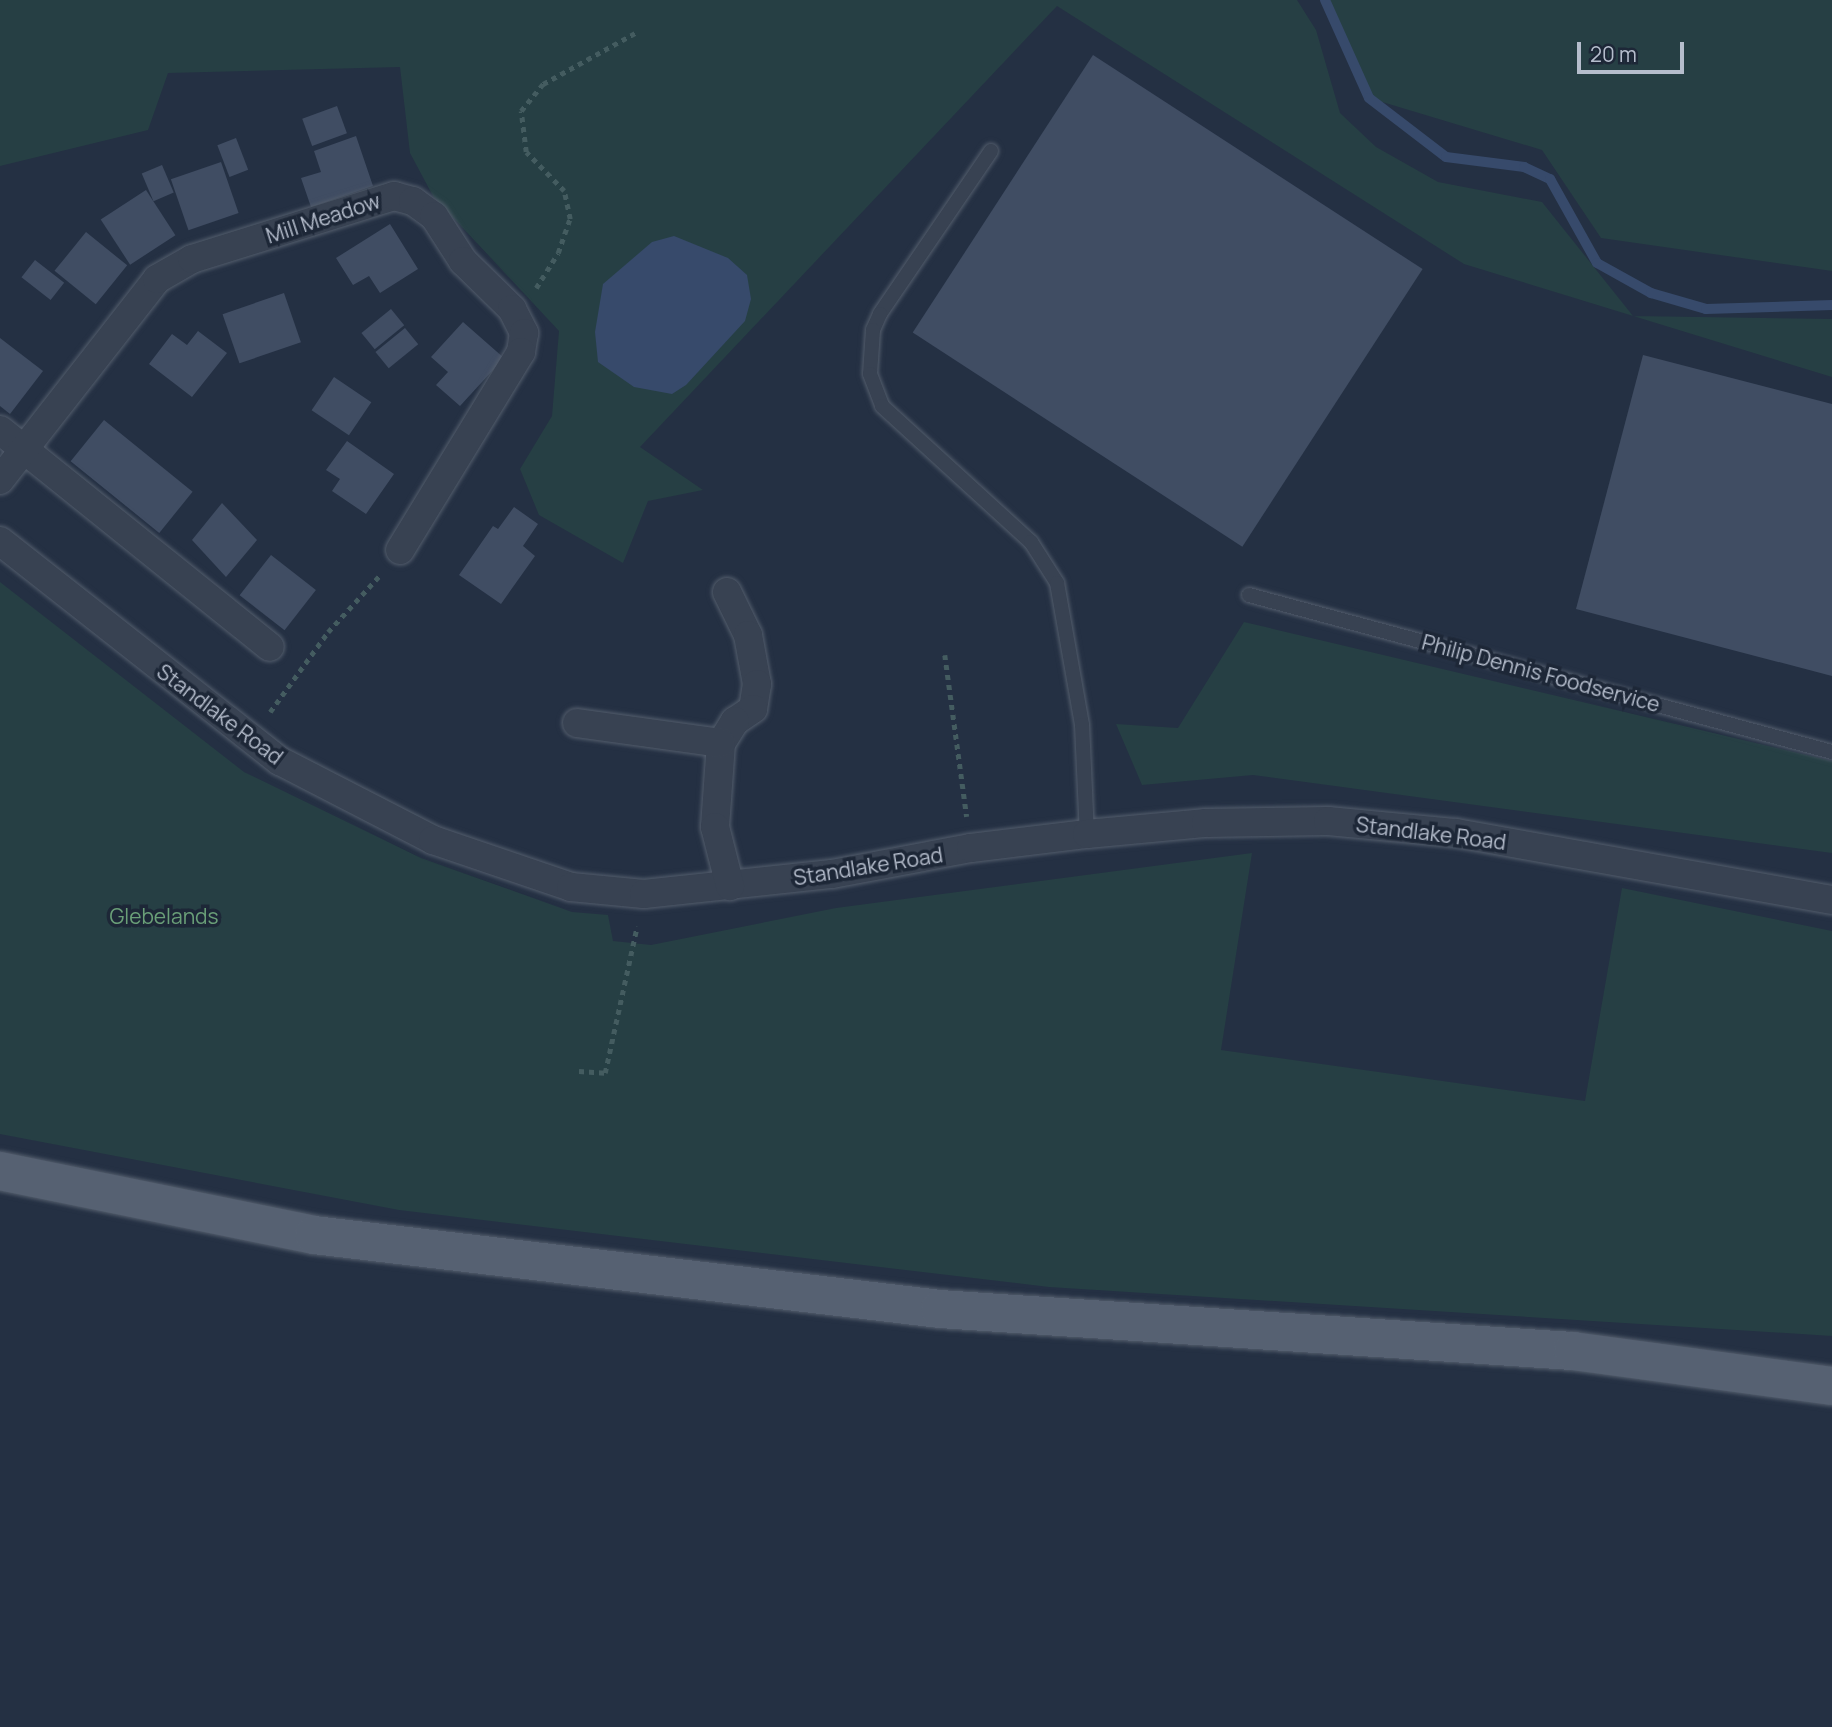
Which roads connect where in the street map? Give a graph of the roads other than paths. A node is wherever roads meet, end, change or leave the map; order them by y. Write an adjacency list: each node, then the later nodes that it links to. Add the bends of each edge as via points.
1 (991, 151): 13 (lane, via 880,314 873,330 870,374 882,406 1048,564 1057,583 1083,725)
2 (0, 430): 3 (street)
3 (25, 450): 4 (street, Mill Meadow); 6 (street, Mill Meadow, via 157,279 192,259 377,199 413,201 434,216 463,261 517,319 524,333 522,352); 9 (street)
4 (0, 480)
5 (0, 541): 14 (street, Standlake Road, via 248,740 279,761 433,840 571,887 644,894)
6 (400, 550)
7 (727, 592): 11 (street, via 748,635 757,684 753,709 736,721)
8 (1249, 595): 12 (lane, Philip Dennis Foodservice)
9 (270, 647)
10 (577, 723): 11 (street)
11 (721, 743): 14 (street, via 715,827)
12 (1832, 752)
13 (1087, 834): 14 (street, Standlake Road); 15 (street, Standlake Road, via 1206,823 1328,821 1455,833)
14 (730, 886)
15 (1832, 900)
16 (0, 1171): 17 (main road, via 314,1235 926,1307 1573,1351)
17 (1832, 1386)

